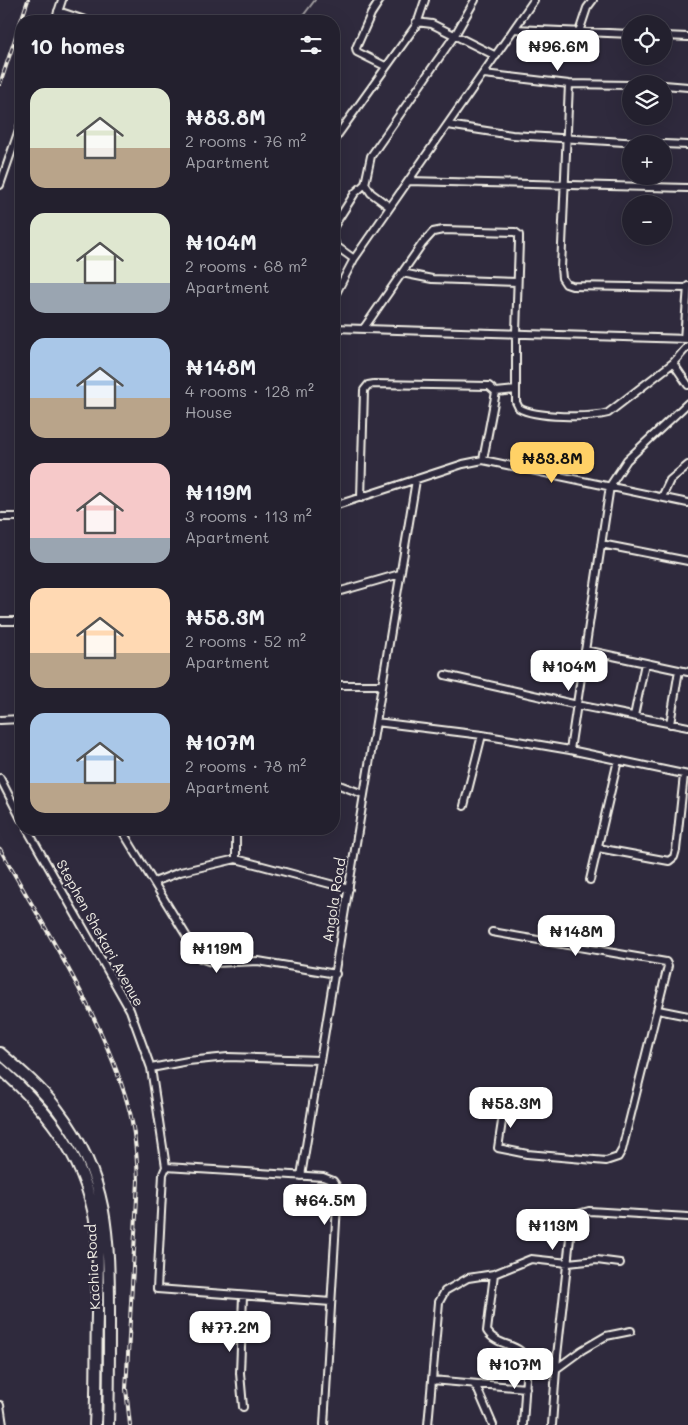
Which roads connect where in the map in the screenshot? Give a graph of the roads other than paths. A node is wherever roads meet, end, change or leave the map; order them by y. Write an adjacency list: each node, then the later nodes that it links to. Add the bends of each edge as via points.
1 (62, 0): 7 (street)
2 (380, 0): 18 (street, via 356,48 357,52)
3 (425, 0): 10 (street)
4 (475, 0): 14 (street)
5 (534, 0): 11 (street)
6 (593, 0): 12 (street)
7 (58, 10): 8 (street); 9 (street)
8 (57, 15)
9 (72, 15)
10 (416, 22): 14 (street, via 432,24); 18 (street)
11 (515, 29): 12 (street); 17 (street)
12 (579, 32): 13 (street)
13 (622, 34)
14 (454, 35): 17 (street); 32 (street, via 371,156)
15 (672, 36): 16 (street)
16 (688, 36)
17 (496, 56): 19 (street)
18 (385, 66): 25 (street)
19 (484, 74): 20 (street); 24 (street)
20 (569, 84): 21 (street); 26 (street)
21 (622, 85)
22 (672, 86): 23 (street)
23 (688, 87)
24 (448, 125): 26 (street); 31 (street)
25 (340, 131)
26 (567, 140): 28 (street); 34 (street)
27 (15, 141): 33 (street)
28 (622, 142)
29 (672, 144): 30 (street)
30 (688, 145)
31 (409, 181): 34 (street); 36 (street)
32 (365, 184): 36 (street, via 371,193); 37 (street)
33 (0, 185)
34 (565, 185): 35 (street); 43 (street, via 562,278 566,284)
35 (688, 188)
36 (390, 207): 39 (street)
37 (340, 217)
38 (340, 249): 39 (street)
39 (354, 259): 42 (street)
40 (402, 273): 41 (street, via 432,279); 41 (street, via 434,232 515,232 520,242); 45 (street)
41 (517, 282): 46 (street)
42 (340, 286)
43 (688, 287): 47 (street)
44 (340, 328): 45 (street)
45 (364, 328): 46 (street)
46 (516, 333): 47 (street); 51 (street)
47 (686, 339)
48 (688, 346): 49 (street)
49 (673, 363): 50 (street); 51 (street, via 620,406 597,416 526,412 516,402)
50 (688, 386)
51 (516, 390): 52 (street)
52 (496, 392): 54 (street); 59 (street, via 489,386 368,386 364,390)
53 (688, 403): 57 (street, via 627,460)
54 (484, 460): 56 (street); 57 (street)
55 (688, 465): 58 (street, via 670,480)
56 (416, 480): 59 (street); 66 (street, Angola Road)
57 (610, 486): 58 (street); 64 (street)
58 (662, 497): 60 (street)
59 (361, 498): 61 (street)
60 (688, 503)
61 (340, 504)
62 (0, 517): 63 (street)
63 (15, 517)
64 (601, 544): 65 (street); 70 (street)
65 (688, 561)
66 (400, 574): 67 (street); 76 (street, Angola Road)
67 (340, 591)
68 (0, 621): 69 (street)
69 (15, 621)
70 (585, 650): 71 (street); 77 (street)
71 (645, 663): 72 (street); 78 (street)
72 (679, 670): 73 (street); 82 (street)
73 (688, 672)
74 (445, 675): 77 (street)
75 (340, 685): 76 (street)
76 (381, 685): 81 (street, Angola Road)
77 (576, 704): 78 (street); 85 (street)
78 (634, 716): 82 (street)
79 (15, 719): 80 (street)
80 (0, 720)
81 (376, 722): 84 (street); 90 (street, Angola Road)
82 (670, 724): 83 (street)
83 (688, 727)
84 (482, 735): 85 (street); 91 (street)
85 (570, 750): 86 (street)
86 (618, 760): 87 (street); 96 (street)
87 (686, 775): 96 (street, via 674,857 669,861)
88 (0, 778): 92 (street)
89 (340, 785): 90 (street)
90 (363, 794): 100 (street, Angola Road)
91 (464, 806)
92 (15, 807)
93 (30, 835): 108 (street, Stephen Shekari Avenue, via 130,1010)
94 (124, 835): 99 (street)
95 (236, 835): 97 (street)
96 (598, 848): 98 (street)
97 (236, 858): 99 (street); 100 (street)
98 (590, 880)
99 (154, 882): 102 (street, via 200,958 214,963 258,961)
100 (349, 888): 102 (street, Angola Road)
101 (492, 932): 103 (street, via 666,962 668,966)
102 (336, 974): 106 (street, Angola Road)
103 (658, 1010): 104 (street); 109 (street, via 622,1150 614,1159 527,1154 498,1148)
104 (688, 1016)
105 (0, 1053): 127 (main road, Kachia Road, via 38,1087 65,1120 85,1154 100,1195 109,1253)
106 (320, 1060): 108 (street, via 228,1056); 111 (street, Angola Road)
107 (0, 1068): 126 (main road, Kachia Road, via 55,1124 75,1158 90,1198 98,1252)
108 (152, 1068): 110 (street, Stephen Shekari Avenue)
109 (506, 1095)
110 (166, 1167): 111 (street); 116 (street, Stephen Shekari Avenue, via 162,1174 157,1289)
111 (301, 1176): 117 (street, via 323,1177 333,1181 338,1188)
112 (688, 1217): 113 (street, via 579,1213 572,1220)
113 (568, 1263): 114 (street, via 597,1260); 115 (street, via 531,1259); 119 (street)
114 (620, 1263)
115 (494, 1274): 120 (street, via 468,1278 440,1297); 122 (street, via 487,1331 490,1337 526,1355)
116 (243, 1296): 117 (street); 124 (street, via 240,1373)
117 (332, 1302): 128 (street)
118 (631, 1331): 119 (street, via 606,1336)
119 (556, 1369): 132 (street)
120 (432, 1380): 121 (street); 129 (street)
121 (472, 1383): 122 (street); 130 (street)
122 (526, 1388): 131 (street)
123 (0, 1405): 125 (street)
124 (243, 1407)
125 (3, 1425)
126 (95, 1425)
127 (108, 1425)
128 (324, 1425)
129 (428, 1425)
130 (493, 1425)
131 (523, 1425)
132 (552, 1425)

